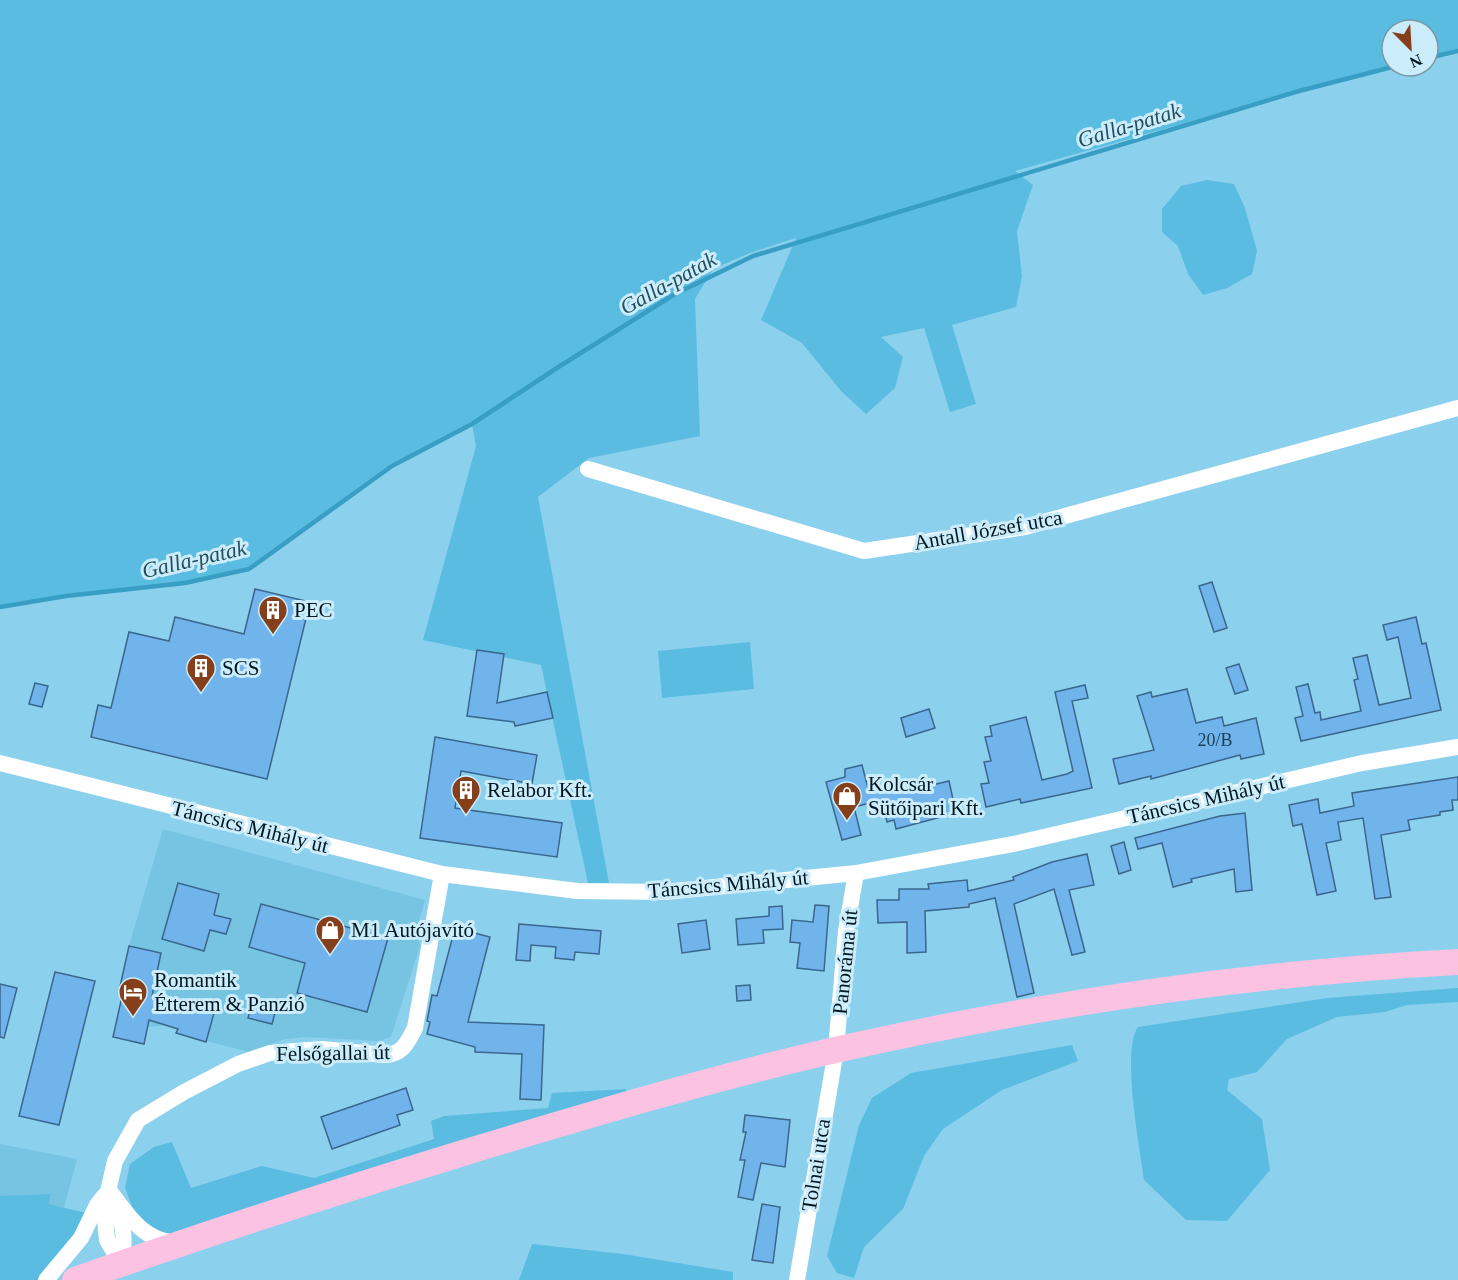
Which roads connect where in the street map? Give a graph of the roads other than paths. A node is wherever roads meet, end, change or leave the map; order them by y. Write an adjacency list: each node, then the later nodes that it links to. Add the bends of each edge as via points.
1 (1458, 408): 2 (street, Antall József utca, via 1025,527 864,551)
2 (588, 469)
3 (1458, 747): 5 (street, Táncsics Mihály út, via 1362,763 1018,843)
4 (0, 763): 6 (street, Táncsics Mihály út)
5 (856, 873): 6 (street, Táncsics Mihály út, via 665,892 577,891); 8 (street, Panoráma út, via 846,931)
6 (442, 874): 9 (street, Felsőgallai út, via 415,1028 404,1049 385,1055 322,1049 270,1053 238,1064 138,1120 115,1161)
7 (1458, 962): 8 (main road, via 1393,965 1105,998)
8 (836, 1050): 10 (main road, via 581,1117 333,1192); 14 (street, Tolnai utca)
9 (109, 1190): 10 (street, via 138,1228 168,1243); 11 (street, via 123,1222); 12 (street, via 81,1238)
10 (193, 1240): 11 (main road)
11 (121, 1264): 13 (main road)
12 (46, 1280)
13 (75, 1280)
14 (797, 1280)

